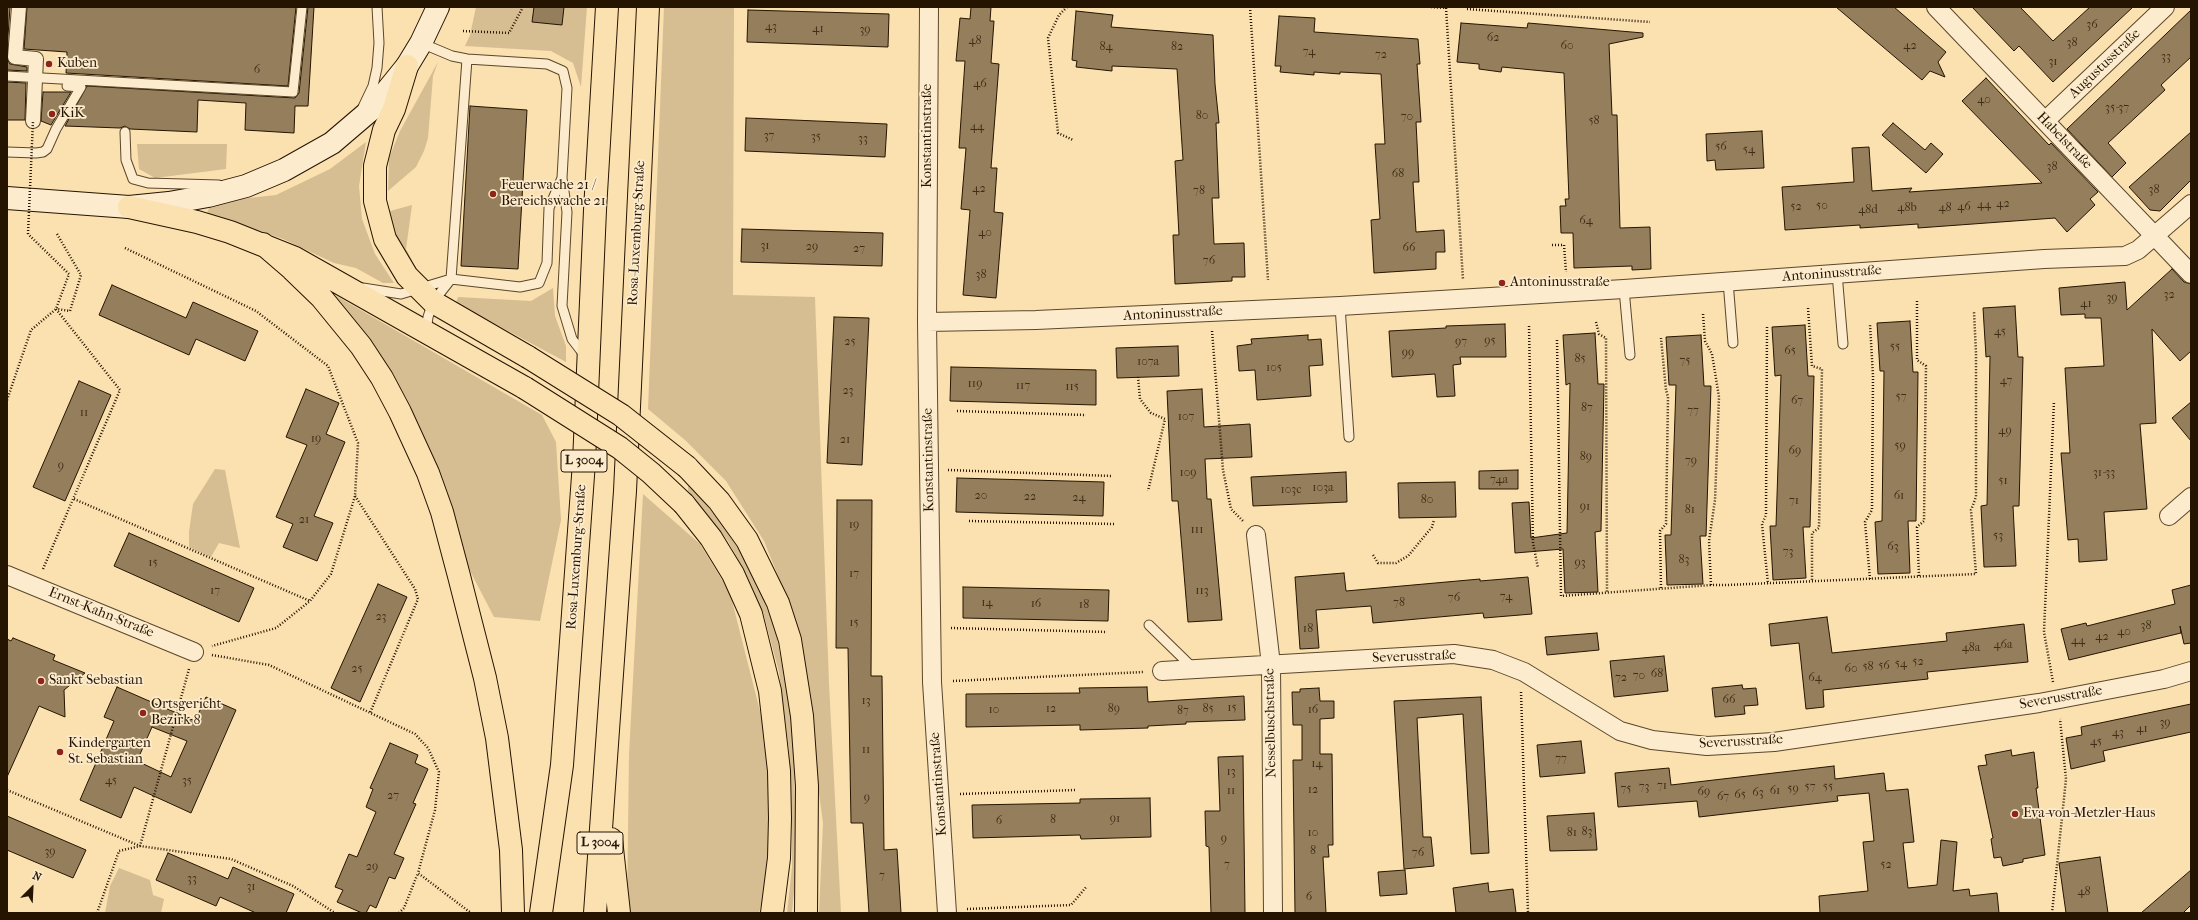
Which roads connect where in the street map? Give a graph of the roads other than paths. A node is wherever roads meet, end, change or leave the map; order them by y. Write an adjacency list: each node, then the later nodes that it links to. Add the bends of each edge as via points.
1 (19, 7): 15 (street, via 15,57 36,59)
2 (302, 7): 13 (lane, via 293,92)
3 (377, 7): 17 (lane, via 378,68 373,86)
4 (438, 7): 10 (main road)
5 (608, 7): 40 (highway, Rosa-Luxemburg-Straße / L 3004)
6 (648, 7): 52 (highway, Rosa-Luxemburg-Straße / L 3004, via 625,491)
7 (929, 7): 35 (street, Konstantinstraße)
8 (1936, 7): 16 (street, Habelstraße)
9 (2165, 7): 16 (street, Augustusstraße)
10 (421, 43): 11 (lane, via 452,56); 12 (main road)
11 (467, 59): 20 (lane, via 548,64 563,71 567,88); 29 (lane)
12 (407, 66): 17 (main road, via 387,92); 33 (highway, via 378,150 374,184 379,220 385,239 394,258)
13 (7, 76)
14 (7, 81): 19 (lane, via 81,87 56,129 48,149 43,152)
15 (33, 121)
16 (2045, 121): 25 (street, Habelstraße)
17 (353, 126): 21 (main road, via 309,158)
18 (125, 132): 21 (lane, via 129,172 133,179 140,182)
19 (7, 152)
20 (562, 178): 29 (lane, via 549,208 547,263 539,283 520,287); 40 (lane, via 567,212 562,306 572,339)
21 (246, 186): 24 (main road, via 169,203)
22 (7, 198): 24 (main road)
23 (2191, 204): 25 (street, Antoninusstraße)
24 (129, 207): 26 (highway, via 197,222)
25 (2156, 236): 27 (street, Antoninusstraße, via 2138,250 2125,256); 28 (street, Habelstraße)
26 (263, 244): 31 (highway); 53 (highway, via 321,298 361,346 400,412 428,473 442,512 459,576 485,678 497,738 512,850)
27 (1837, 273): 30 (street, Antoninusstraße); 38 (lane)
28 (2191, 274)
29 (450, 279): 33 (lane); 33 (lane)
30 (1728, 281): 32 (street, Antoninusstraße); 37 (lane)
31 (344, 284): 33 (lane); 36 (highway)
32 (1624, 289): 34 (street, Antoninusstraße); 39 (lane)
33 (426, 296): 36 (lane); 58 (highway, bridge, via 621,415 687,467 719,501 747,540 778,603 790,640 802,716 807,786)
34 (1340, 306): 35 (street, Antoninusstraße, via 1036,320); 41 (lane)
35 (927, 322): 59 (street, Konstantinstraße, via 932,682)
36 (426, 330): 57 (highway, bridge, via 620,448 684,504 711,538 733,574 751,614 770,691 780,771 779,858)
37 (1733, 343)
38 (1844, 344)
39 (1630, 355)
40 (590, 362): 54 (highway, Rosa-Luxemburg-Straße / L 3004, via 562,765)
41 (1349, 437)
42 (2191, 497): 43 (street)
43 (2169, 516)
44 (1256, 535): 48 (street, Nesselbuschstraße)
45 (7, 575): 47 (street, Ernst-Kahn-Straße)
46 (1149, 625): 49 (lane)
47 (194, 652)
48 (1271, 665): 49 (street, Severusstraße); 51 (street, Severusstraße, via 1406,655 1454,654 1493,660 1524,672 1620,731 1652,740 1707,746 1774,742 2040,702 2164,679); 60 (street, Nesselbuschstraße)
49 (1194, 669): 50 (street, Severusstraße)
50 (1162, 671)
51 (2191, 671)
52 (604, 772): 55 (highway, Rosa-Luxemburg-Straße / L 3004); 56 (highway)
53 (513, 913)
54 (541, 913)
55 (595, 913)
56 (619, 913)
57 (772, 913)
58 (806, 913)
59 (947, 913)
60 (1273, 913)

